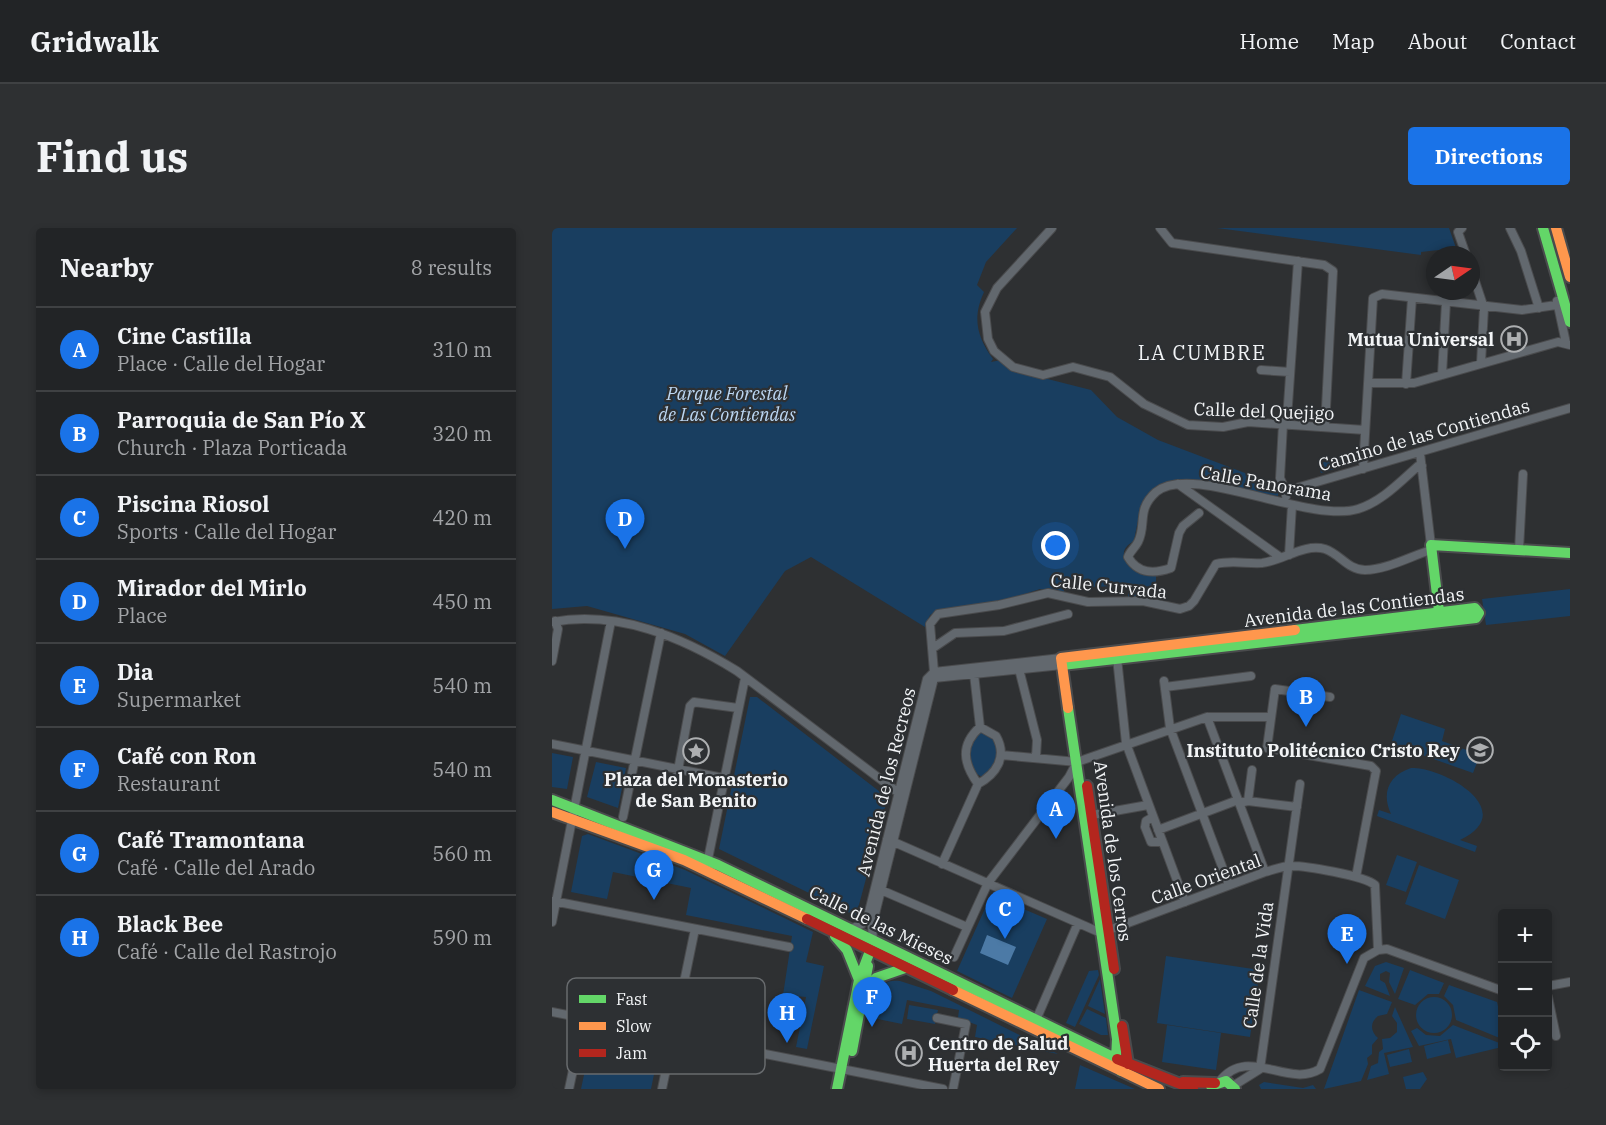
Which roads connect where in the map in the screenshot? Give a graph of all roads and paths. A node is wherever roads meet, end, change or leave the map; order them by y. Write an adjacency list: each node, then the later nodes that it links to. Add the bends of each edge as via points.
1 (1052, 228): 26 (street, Calle del Quejigo, via 989,300 985,312 987,339 1003,359 1013,367 1042,375 1073,367 1110,377 1144,404 1188,425)
2 (1160, 228): 9 (street, via 1172,243)
3 (1462, 228): 7 (street, via 1458,232)
4 (1510, 228): 16 (street)
5 (1543, 228): 8 (main road)
6 (1556, 228): 10 (main road)
7 (1463, 246)
8 (1552, 259): 14 (street); 17 (main road)
9 (1298, 261): 21 (street); 27 (street, via 1324,265 1333,271)
10 (1570, 277)
11 (1480, 294): 15 (street)
12 (1412, 298): 13 (street); 23 (street, via 1382,294 1373,298); 24 (street)
13 (1446, 302): 15 (street); 22 (street)
14 (1556, 305): 16 (street); 18 (street)
15 (1485, 308): 16 (street); 19 (street)
16 (1539, 308)
17 (1570, 322)
18 (1568, 344): 19 (street, via 1558,342)
19 (1481, 363): 22 (street)
20 (1261, 370): 21 (street)
21 (1290, 372): 26 (street, via 1287,419)
22 (1442, 375): 24 (street)
23 (1368, 382): 24 (street); 28 (street)
24 (1406, 384)
25 (1570, 408): 29 (street, Camino de las Contiendas)
26 (1283, 424): 27 (street, Calle del Quejigo); 35 (street, via 1280,478)
27 (1325, 428): 28 (street, Calle del Quejigo)
28 (1365, 430): 31 (street)
29 (1420, 453): 30 (street); 31 (street, Camino de las Contiendas)
30 (1422, 466): 37 (street, Calle Panorama, via 1360,509 1343,512); 39 (street)
31 (1363, 469): 35 (street, Camino de las Contiendas)
32 (1523, 474): 40 (street)
33 (1176, 484): 34 (street, Calle Panorama); 36 (street); 38 (street, Calle Panorama, via 1164,487 1146,505 1138,542 1128,557 1132,565 1147,572 1171,568 1179,533)
34 (1200, 485): 36 (street, via 1194,489); 37 (street, Calle Panorama)
35 (1286, 491): 37 (street)
36 (1195, 496): 43 (street)
37 (1288, 504): 42 (street)
38 (1199, 513)
39 (1431, 547): 40 (main road); 42 (street, via 1371,570 1352,567 1325,549 1310,548); 45 (main road)
40 (1519, 550): 41 (main road)
41 (1570, 553)
42 (1289, 555): 43 (street)
43 (1280, 557): 49 (street, Calle Curvada, via 1264,563 1216,564 1194,601 1180,609 1143,601 1088,602 1048,593 938,614 931,630)
44 (1068, 614): 49 (street, via 1004,632 955,633)
45 (1439, 617): 50 (main road, Avenida de las Contiendas); 52 (main road, Avenida de las Contiendas)
46 (554, 621): 47 (street); 51 (street, via 558,629)
47 (611, 621): 48 (street); 66 (street)
48 (661, 633): 57 (street, via 709,653); 70 (street)
49 (933, 648): 55 (street, Calle Curvada)
50 (1117, 658): 52 (main road, Avenida de las Contiendas); 64 (street)
51 (552, 661)
52 (1065, 661): 53 (street, Avenida de las Contiendas); 55 (street, Avenida de las Contiendas); 69 (main road, Avenida de los Cerros)
53 (1019, 669): 54 (street, Avenida de las Contiendas); 68 (street, via 1037,740)
54 (974, 674): 55 (street, Avenida de las Contiendas); 62 (street)
55 (934, 675): 78 (street, Avenida de los Recreos, via 927,679)
56 (1251, 676): 63 (street, via 1165,684)
57 (745, 678): 59 (street); 78 (street)
58 (1330, 697): 61 (street, via 1275,689)
59 (738, 708): 71 (street, via 694,702 690,706); 73 (street)
60 (1207, 717): 61 (street); 63 (street); 80 (street)
61 (1269, 717): 100 (street, via 1267,748 1371,766 1376,771)
62 (980, 727): 67 (street, via 996,736); 76 (street, via 969,738 965,752 967,768)
63 (1170, 728): 64 (street); 85 (street)
64 (1126, 743): 69 (street); 81 (street)
65 (552, 744): 66 (street)
66 (586, 750): 70 (street); 84 (street)
67 (1001, 755): 68 (street); 76 (street, via 996,770)
68 (1036, 757): 69 (street)
69 (1074, 759): 74 (main road, Avenida de los Cerros); 86 (main road, Avenida de los Cerros)
70 (634, 760): 71 (street); 87 (street)
71 (679, 769): 73 (street); 75 (street)
72 (1252, 770): 80 (street)
73 (723, 778): 94 (street)
74 (1074, 778): 102 (street); 113 (main road, Avenida de los Cerros)
75 (676, 781)
76 (978, 783): 96 (street)
77 (1300, 783): 82 (street, Calle de la Vida)
78 (901, 795): 92 (street, Avenida de los Recreos)
79 (552, 801): 84 (main road)
80 (1242, 801): 82 (street); 85 (street); 98 (street)
81 (1148, 805): 86 (street); 88 (street)
82 (1297, 807): 97 (street, Calle de la Vida)
83 (552, 812): 84 (main road, Calle de las Mieses)
84 (573, 813): 89 (main road, Calle de las Mieses); 91 (street); 94 (main road, Calle de las Mieses, via 632,833 646,833)
85 (1202, 813): 90 (street); 103 (street)
86 (1092, 815): 113 (main road, Avenida de los Cerros)
87 (623, 817)
88 (1153, 817): 90 (street); 93 (street, via 1146,821 1147,834 1151,842)
89 (589, 824): 91 (street); 95 (main road, Calle de las Mieses)
90 (1158, 830): 93 (street)
91 (570, 832): 101 (street)
92 (890, 840): 96 (street); 104 (street, Avenida de los Recreos); 111 (street, Avenida de los Recreos, via 867,920)
93 (1162, 842): 106 (street)
94 (708, 859): 95 (main road); 99 (main road, via 709,867); 111 (main road, Calle de las Mieses)
95 (684, 860): 99 (main road, Calle de las Mieses)
96 (942, 864): 102 (street)
97 (1288, 866): 98 (street, Calle Oriental); 100 (street); 138 (street, Calle de la Vida)
98 (1265, 872): 103 (street, Calle Oriental)
99 (721, 877): 112 (main road, Calle de las Mieses)
100 (1356, 877): 116 (street, via 1375,885)
101 (556, 881): 105 (street)
102 (988, 883): 108 (street); 109 (street)
103 (1229, 885): 106 (street, Calle Oriental)
104 (881, 890): 109 (street); 114 (street, Avenida de los Recreos, via 872,926)
105 (554, 901): 107 (street); 110 (street)
106 (1185, 902): 113 (street, Calle Oriental)
107 (552, 922)
108 (1078, 923): 113 (street); 131 (street)
109 (967, 927): 118 (street)
110 (695, 929): 115 (street); 120 (street)
111 (851, 929): 114 (main road, Calle de las Mieses); 117 (main road)
112 (831, 932): 117 (main road, Calle de las Mieses); 121 (main road, via 847,950)
113 (1105, 932): 133 (main road, Avenida de los Cerros)
114 (873, 940): 126 (main road, Calle de las Mieses)
115 (789, 947)
116 (1378, 950): 125 (street, via 1397,953); 140 (street, via 1364,958 1320,1069 1302,1077)
117 (870, 951): 119 (main road, Calle de las Mieses); 121 (main road); 124 (main road); 126 (main road, via 881,949 976,995)
118 (954, 957)
119 (905, 968): 124 (main road, via 876,978); 131 (main road, Calle de las Mieses)
120 (685, 978)
121 (859, 980): 139 (main road)
122 (1570, 982): 123 (street)
123 (1552, 985)
124 (865, 990): 139 (main road)
125 (1498, 990)
126 (986, 995): 131 (main road, Calle de las Mieses)
127 (552, 1012): 128 (street)
128 (567, 1015)
129 (1552, 1016): 132 (street)
130 (937, 1018): 152 (street, via 966,1024)
131 (1034, 1025): 134 (main road, Calle de las Mieses); 136 (main road, via 1104,1061); 137 (main road, Calle de las Mieses)
132 (1556, 1036)
133 (1121, 1046): 134 (main road); 136 (main road); 137 (main road, Avenida de los Cerros)
134 (1101, 1052): 136 (main road, Calle de las Mieses)
135 (765, 1054): 139 (street)
136 (1116, 1059): 137 (main road, Calle de las Mieses)
137 (1125, 1068): 144 (main road, Calle de las Mieses); 153 (main road, Calle de las Mieses)
138 (1260, 1069): 140 (street); 143 (street); 145 (street, via 1234,1068)
139 (845, 1070): 149 (main road); 150 (main road); 151 (street)
140 (1270, 1072): 143 (street)
141 (572, 1074): 147 (street)
142 (665, 1074): 148 (street)
143 (1250, 1077): 146 (street)
144 (1171, 1082): 145 (main road); 154 (main road, Calle de las Mieses)
145 (1214, 1085): 146 (main road)
146 (1234, 1087)
147 (569, 1089)
148 (662, 1089)
149 (837, 1089)
150 (844, 1089)
151 (943, 1089)
152 (953, 1089)
153 (1159, 1089)
154 (1193, 1089)

